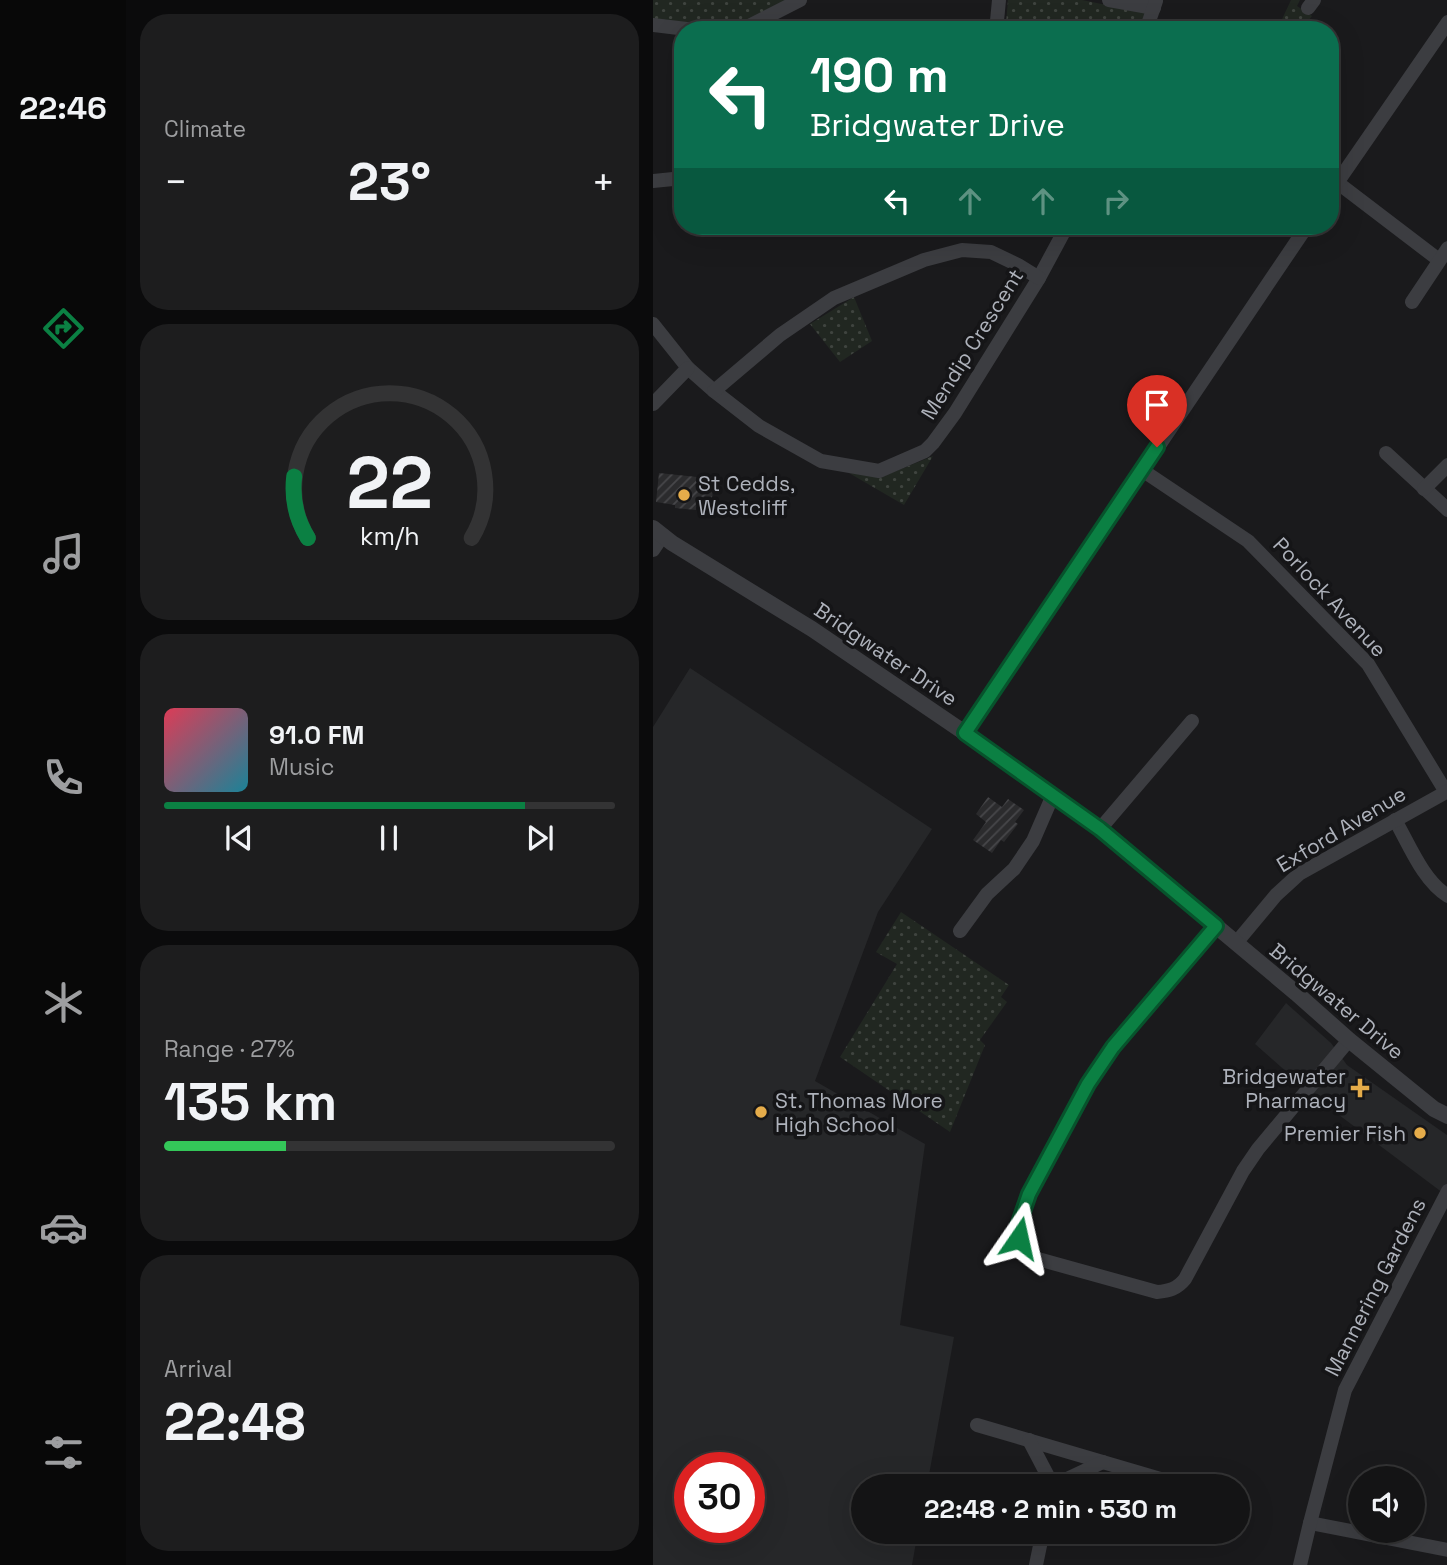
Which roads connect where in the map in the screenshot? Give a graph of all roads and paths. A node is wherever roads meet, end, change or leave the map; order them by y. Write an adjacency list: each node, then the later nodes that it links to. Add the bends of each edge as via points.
1 (800, 0): 5 (street)
2 (999, 0): 6 (street)
3 (1109, 0): 4 (street)
4 (1155, 4): 7 (street)
5 (759, 21)
6 (997, 21)
7 (1149, 21)
8 (1447, 22): 13 (street)
9 (653, 25): 10 (street)
10 (674, 28)
11 (674, 179): 12 (street)
12 (653, 181)
13 (1339, 181)
14 (1339, 191): 17 (street)
15 (1062, 235): 18 (street, Mendip Crescent)
16 (1301, 235): 26 (street)
17 (1443, 254): 19 (street)
18 (1039, 278): 22 (street, via 991,252 962,250 924,260 834,298 780,335); 22 (street, Mendip Crescent, via 933,443 879,471 822,461 759,426)
19 (1412, 302)
20 (653, 324): 21 (street, Mendip Crescent)
21 (688, 368): 22 (street, Mendip Crescent); 23 (street)
22 (714, 391)
23 (653, 404)
24 (1386, 453): 27 (street)
25 (1447, 465): 27 (street)
26 (1142, 470): 32 (street); 33 (street, Porlock Avenue, via 1248,541 1368,664)
27 (1424, 489): 28 (street)
28 (1447, 510)
29 (658, 532): 30 (street); 32 (street, Bridgwater Drive)
30 (653, 550)
31 (1192, 721): 36 (street)
32 (965, 733): 34 (street, Bridgwater Drive)
33 (1446, 792): 35 (street, Exford Avenue)
34 (1053, 795): 36 (street, Bridgwater Drive); 39 (street, via 1033,841 1014,869 987,894)
35 (1395, 820): 37 (street, via 1425,874); 40 (street, Exford Avenue, via 1299,874)
36 (1100, 829): 38 (street, Bridgwater Drive)
37 (1447, 896)
38 (1216, 926): 40 (street, Bridgwater Drive); 41 (street, via 1113,1047 1088,1084 1029,1194 1018,1226 1029,1254 1156,1292 1179,1287 1258,1149)
39 (960, 931)
40 (1236, 943): 41 (street, Bridgwater Drive)
41 (1349, 1040): 42 (street, Bridgwater Drive)
42 (1447, 1116)
43 (1447, 1191): 50 (street, Mannering Gardens, via 1345,1390)
44 (977, 1425): 45 (street)
45 (1029, 1440): 46 (street); 47 (street)
46 (1103, 1462): 48 (street); 49 (street)
47 (1046, 1474)
48 (1076, 1474)
49 (1144, 1474)
50 (1310, 1523): 52 (street); 54 (street, Mannering Gardens)
51 (1040, 1544): 53 (street)
52 (1447, 1550)
53 (1036, 1565)
54 (1301, 1565)

